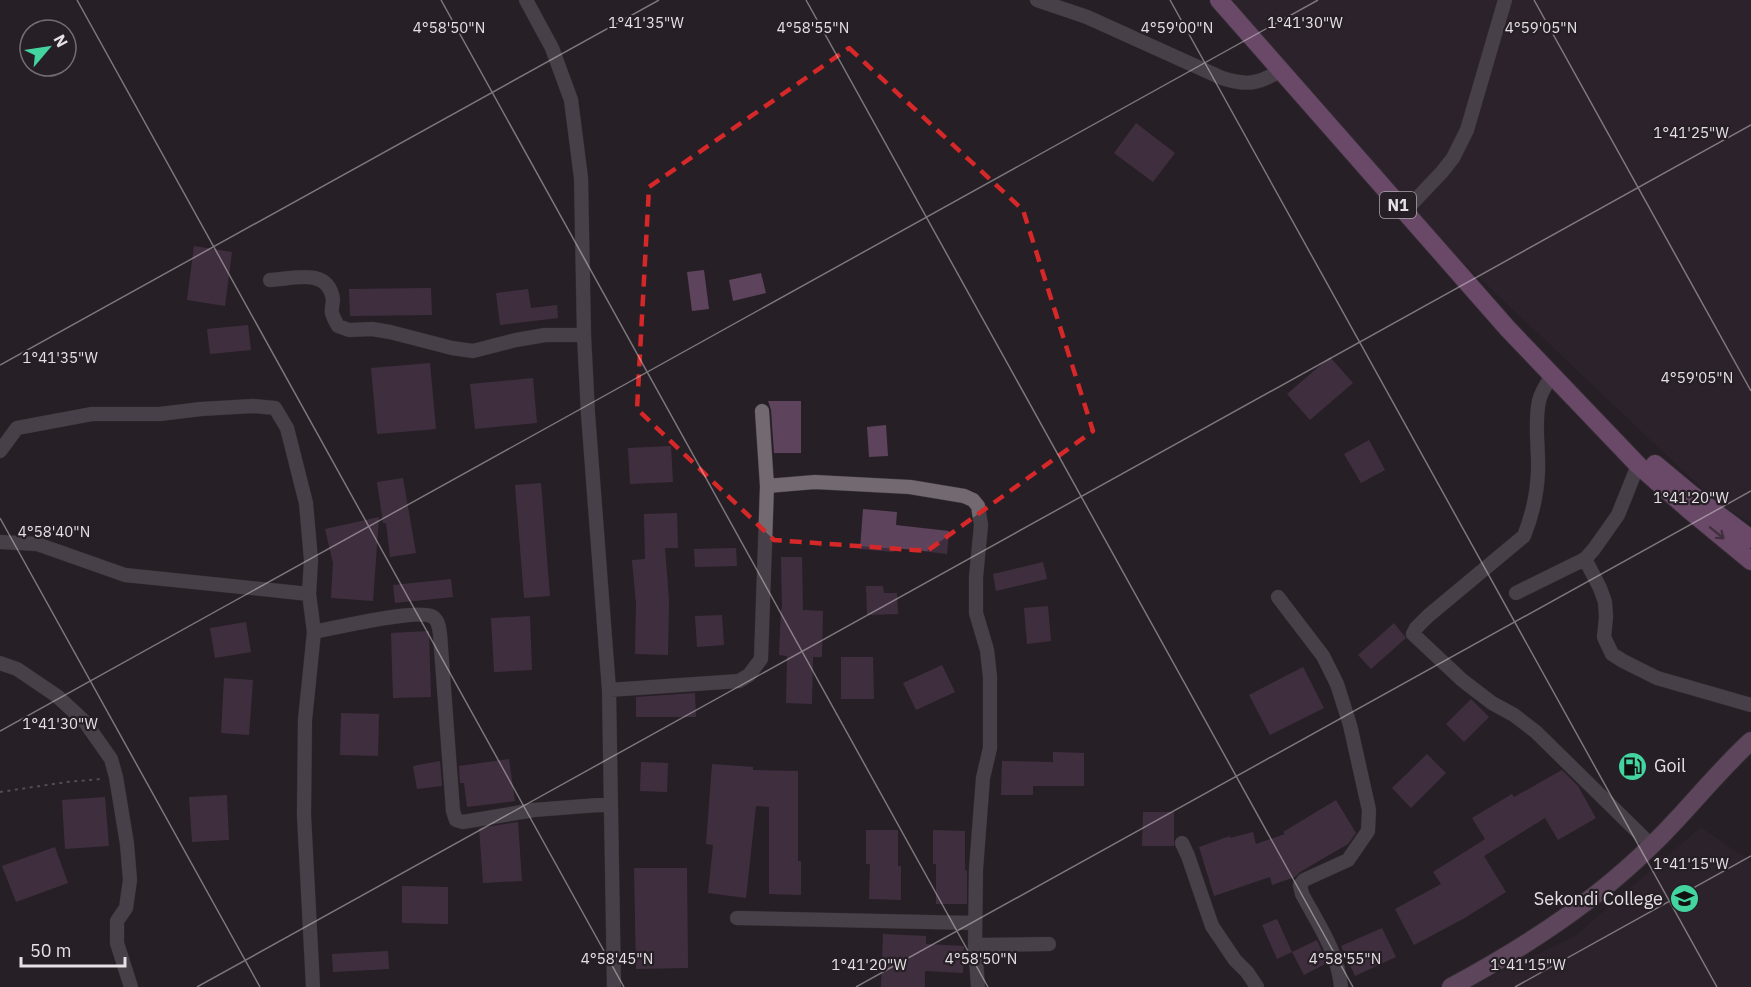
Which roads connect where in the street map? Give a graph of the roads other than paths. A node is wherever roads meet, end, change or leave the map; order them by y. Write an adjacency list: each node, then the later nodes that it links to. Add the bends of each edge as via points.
1 (526, 0): 8 (street, via 552,48 571,100 581,178)
2 (1037, 0): 5 (street, via 1087,17 1234,82 1259,81)
3 (1219, 0): 5 (highway, N1)
4 (1505, 0): 6 (street, via 1467,130 1448,165)
5 (1281, 70): 6 (highway, N1)
6 (1404, 212): 9 (highway, N1)
7 (270, 280): 8 (street, via 322,279 330,286 332,314 338,326 349,330 390,332 473,351 535,337)
8 (584, 335): 24 (street)
9 (1552, 376): 10 (highway, N1); 29 (street, via 1540,400 1535,498 1524,536 1428,616 1413,634 1462,680 1536,732)
10 (1583, 406): 13 (highway, N1); 15 (highway, N1)
11 (762, 411): 14 (street)
12 (0, 451): 20 (street, via 17,428 92,414 275,408 287,428 306,503 311,560)
13 (1638, 465): 17 (street, via 1618,515); 18 (highway, N1, one-way to 18)
14 (767, 486): 24 (street, via 761,659 756,668 739,681); 31 (street, via 815,482 910,488 964,496 978,506 981,525 976,613 990,677 990,748 982,778)
15 (1751, 539)
16 (0, 542): 20 (street, via 37,544 125,575)
17 (1585, 559): 19 (street); 25 (street, via 1605,602 1604,637 1612,654 1657,678)
18 (1751, 561)
19 (1516, 593)
20 (309, 594): 22 (street)
21 (1278, 597): 39 (street, via 1323,656 1336,684 1350,725 1369,810 1368,831 1348,860 1300,885 1333,952)
22 (314, 632): 27 (street, via 405,616 426,615 438,622 456,820); 35 (street, via 305,720 304,815)
23 (0, 663): 34 (street, via 17,669 57,696 85,722 111,759 130,880 126,908 117,921 117,943)
24 (609, 690): 27 (street)
25 (1751, 705)
26 (1750, 741): 29 (main road)
27 (611, 804): 36 (street)
28 (1182, 843): 38 (street, via 1212,926)
29 (1652, 846): 40 (main road, via 1586,903 1542,934)
30 (737, 918): 31 (street)
31 (975, 923): 33 (street)
32 (1048, 944): 33 (street)
33 (975, 945): 37 (street)
34 (131, 987)
35 (313, 987)
36 (614, 987)
37 (978, 987)
38 (1257, 987)
39 (1341, 987)
40 (1451, 987)

